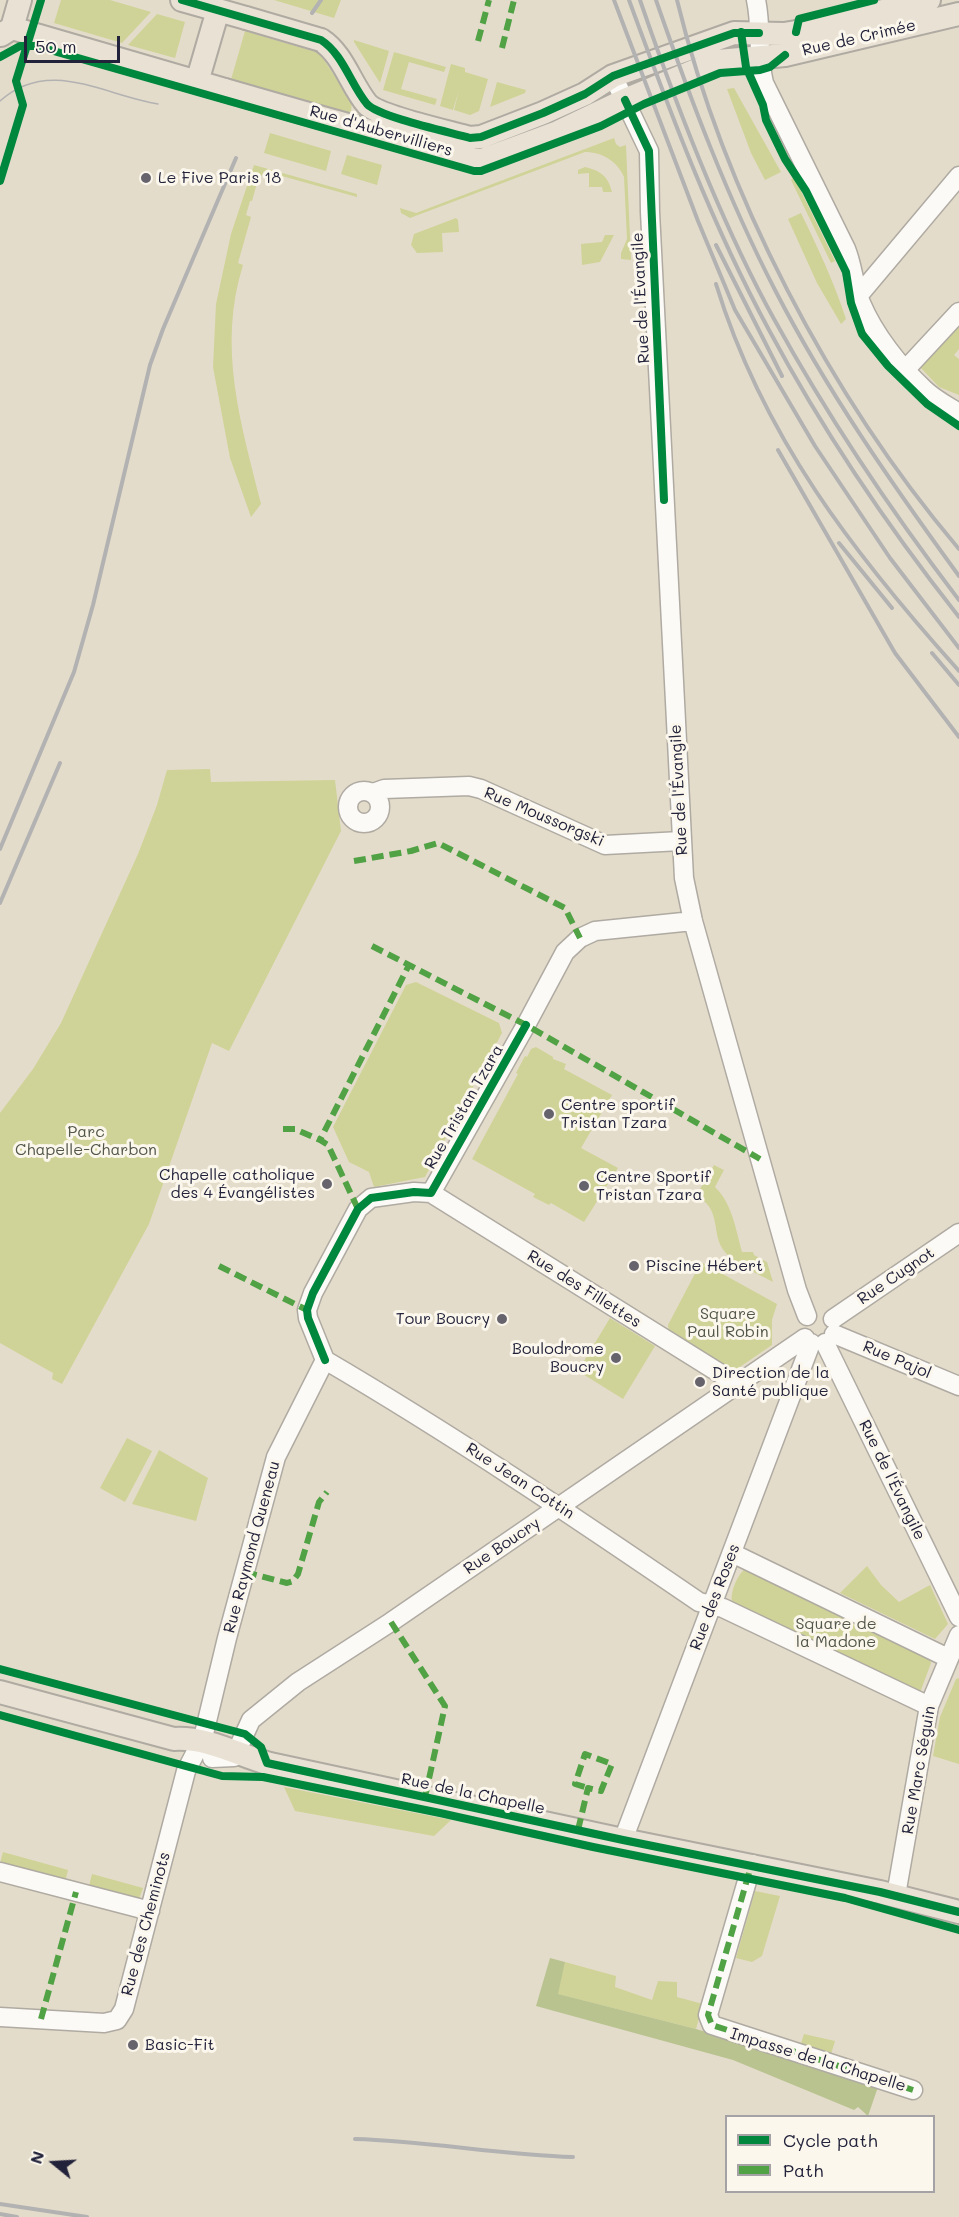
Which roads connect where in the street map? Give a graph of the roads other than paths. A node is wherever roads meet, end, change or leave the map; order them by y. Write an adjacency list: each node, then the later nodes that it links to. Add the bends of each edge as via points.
1 (20, 0): 7 (main road)
2 (182, 0): 5 (main road, Rue d'Aubervilliers)
3 (756, 0): 8 (street)
4 (929, 0): 8 (main road, Rue de Crimée, via 796,32)
5 (218, 10): 10 (main road, Rue d'Aubervilliers, bridge, via 321,40 333,51 369,106 470,138 554,108); 11 (main road)
6 (959, 14): 9 (main road, Rue de Crimée, via 785,55)
7 (6, 32): 11 (main road, Rue d'Aubervilliers)
8 (759, 33): 9 (street); 10 (main road, Rue d'Aubervilliers, via 734,33)
9 (759, 57): 12 (main road, Rue d'Aubervilliers, via 718,61); 14 (street, via 764,83 848,255)
10 (613, 76): 12 (street, Rue de l'Évangile)
11 (197, 82): 12 (main road, Rue d'Aubervilliers, bridge, via 474,160 558,132)
12 (625, 100): 19 (street, Rue de l'Évangile, via 649,151)
13 (959, 176): 14 (street)
14 (859, 295): 16 (street, via 875,331)
15 (959, 312): 16 (street)
16 (906, 369): 17 (street, via 925,390)
17 (959, 413)
18 (373, 793): 19 (street, Rue Moussorgski, via 384,789 469,786 605,845)
19 (681, 841): 20 (street, Rue de l'Évangile)
20 (693, 921): 21 (street, Rue Tristan Tzara, via 595,931 565,952); 23 (street, Rue de l'Évangile)
21 (431, 1193): 25 (street, Rue Tristan Tzara, via 371,1198 358,1209 307,1310); 26 (street, Rue des Fillettes)
22 (959, 1233): 24 (street, Rue Cugnot)
23 (807, 1316): 24 (street, Rue des Roses, via 802,1327); 24 (street, Rue Pajol, via 824,1312)
24 (822, 1335): 26 (street, Rue Boucry); 27 (street, Rue Pajol); 29 (street, Rue des Roses); 31 (street, Rue de l'Évangile)
25 (325, 1360): 28 (street, Rue Jean Cottin); 36 (street, Rue Raymond Queneau, via 276,1457 227,1638)
26 (737, 1384): 28 (street, Rue Boucry)
27 (959, 1386)
28 (559, 1507): 30 (street, Rue Jean Cottin, via 699,1602); 36 (street, Rue Boucry, via 298,1682)
29 (732, 1553): 30 (street, Rue des Roses); 33 (street)
30 (712, 1605): 35 (street, Rue Jean Cottin); 37 (street, Rue des Roses)
31 (959, 1617)
32 (959, 1635): 33 (street, Rue Marc Séguin)
33 (948, 1658): 35 (street, Rue Marc Séguin)
34 (0, 1692): 36 (main road, Rue de la Chapelle, via 174,1739 189,1738)
35 (928, 1706): 40 (street, Rue Marc Séguin)
36 (218, 1752): 37 (main road, Rue de la Chapelle); 41 (street, Rue des Cheminots, via 186,1771)
37 (623, 1840): 38 (main road, Rue de la Chapelle)
38 (752, 1864): 40 (main road, Rue de la Chapelle); 44 (street, Impasse de la Chapelle, via 708,2015 712,2025)
39 (0, 1872): 41 (street)
40 (896, 1895): 42 (main road, Rue de la Chapelle)
41 (150, 1911): 43 (street, Rue des Cheminots, via 124,2009 117,2020 104,2023)
42 (959, 1912)
43 (0, 2017)
44 (913, 2090)

